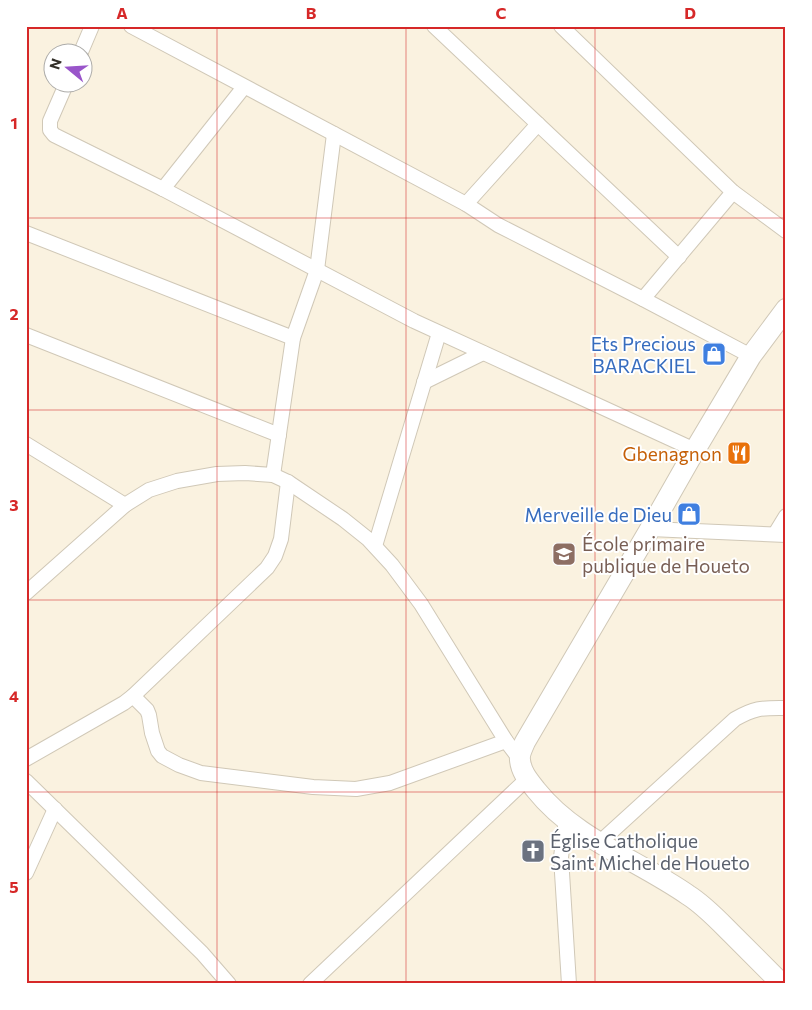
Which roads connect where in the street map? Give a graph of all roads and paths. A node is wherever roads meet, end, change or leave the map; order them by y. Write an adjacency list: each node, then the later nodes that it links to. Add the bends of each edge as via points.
1 (92, 26): 5 (street)
2 (131, 26): 6 (street)
3 (434, 26): 8 (street)
4 (562, 26): 11 (street)
5 (85, 42)
6 (244, 87): 9 (street); 10 (street)
7 (63, 92): 10 (street, via 50,121 54,135)
8 (538, 124): 12 (street); 15 (street)
9 (334, 134): 12 (street); 16 (street)
10 (163, 189): 16 (street)
11 (733, 192): 13 (street); 15 (street)
12 (466, 204): 17 (street, via 498,225)
13 (786, 231)
14 (26, 233): 21 (street)
15 (679, 257): 17 (street)
16 (317, 270): 19 (street); 21 (street)
17 (643, 299): 23 (street)
18 (786, 309): 23 (street)
19 (439, 332): 22 (street); 24 (street)
20 (26, 335): 25 (street)
21 (293, 338): 25 (street)
22 (483, 353): 24 (street); 27 (street)
23 (751, 356): 27 (street)
24 (424, 382): 34 (street)
25 (278, 435): 28 (street)
26 (26, 444): 30 (street)
27 (695, 450): 32 (street)
28 (273, 475): 29 (street); 30 (street, via 217,474 177,480 149,490)
29 (288, 482): 34 (street, via 343,519); 36 (street, via 276,556)
30 (125, 505): 35 (street)
31 (786, 516): 33 (street)
32 (650, 529): 33 (street); 39 (street, via 524,742)
33 (780, 535)
34 (375, 546): 38 (street, via 421,604)
35 (26, 594)
36 (133, 696): 38 (street, via 147,710 158,751 179,765 201,773 313,787 356,789 390,783); 40 (street)
37 (786, 708): 45 (street, via 760,708 735,719)
38 (506, 741): 39 (street)
39 (520, 758): 41 (street)
40 (26, 759)
41 (527, 779): 44 (street, via 545,802); 48 (street)
42 (26, 781): 43 (street)
43 (55, 809): 46 (street); 47 (street, via 202,953)
44 (566, 819): 45 (street); 49 (street, via 561,858)
45 (598, 843): 50 (street, via 690,895)
46 (26, 873)
47 (228, 984)
48 (310, 984)
49 (569, 984)
50 (782, 984)

